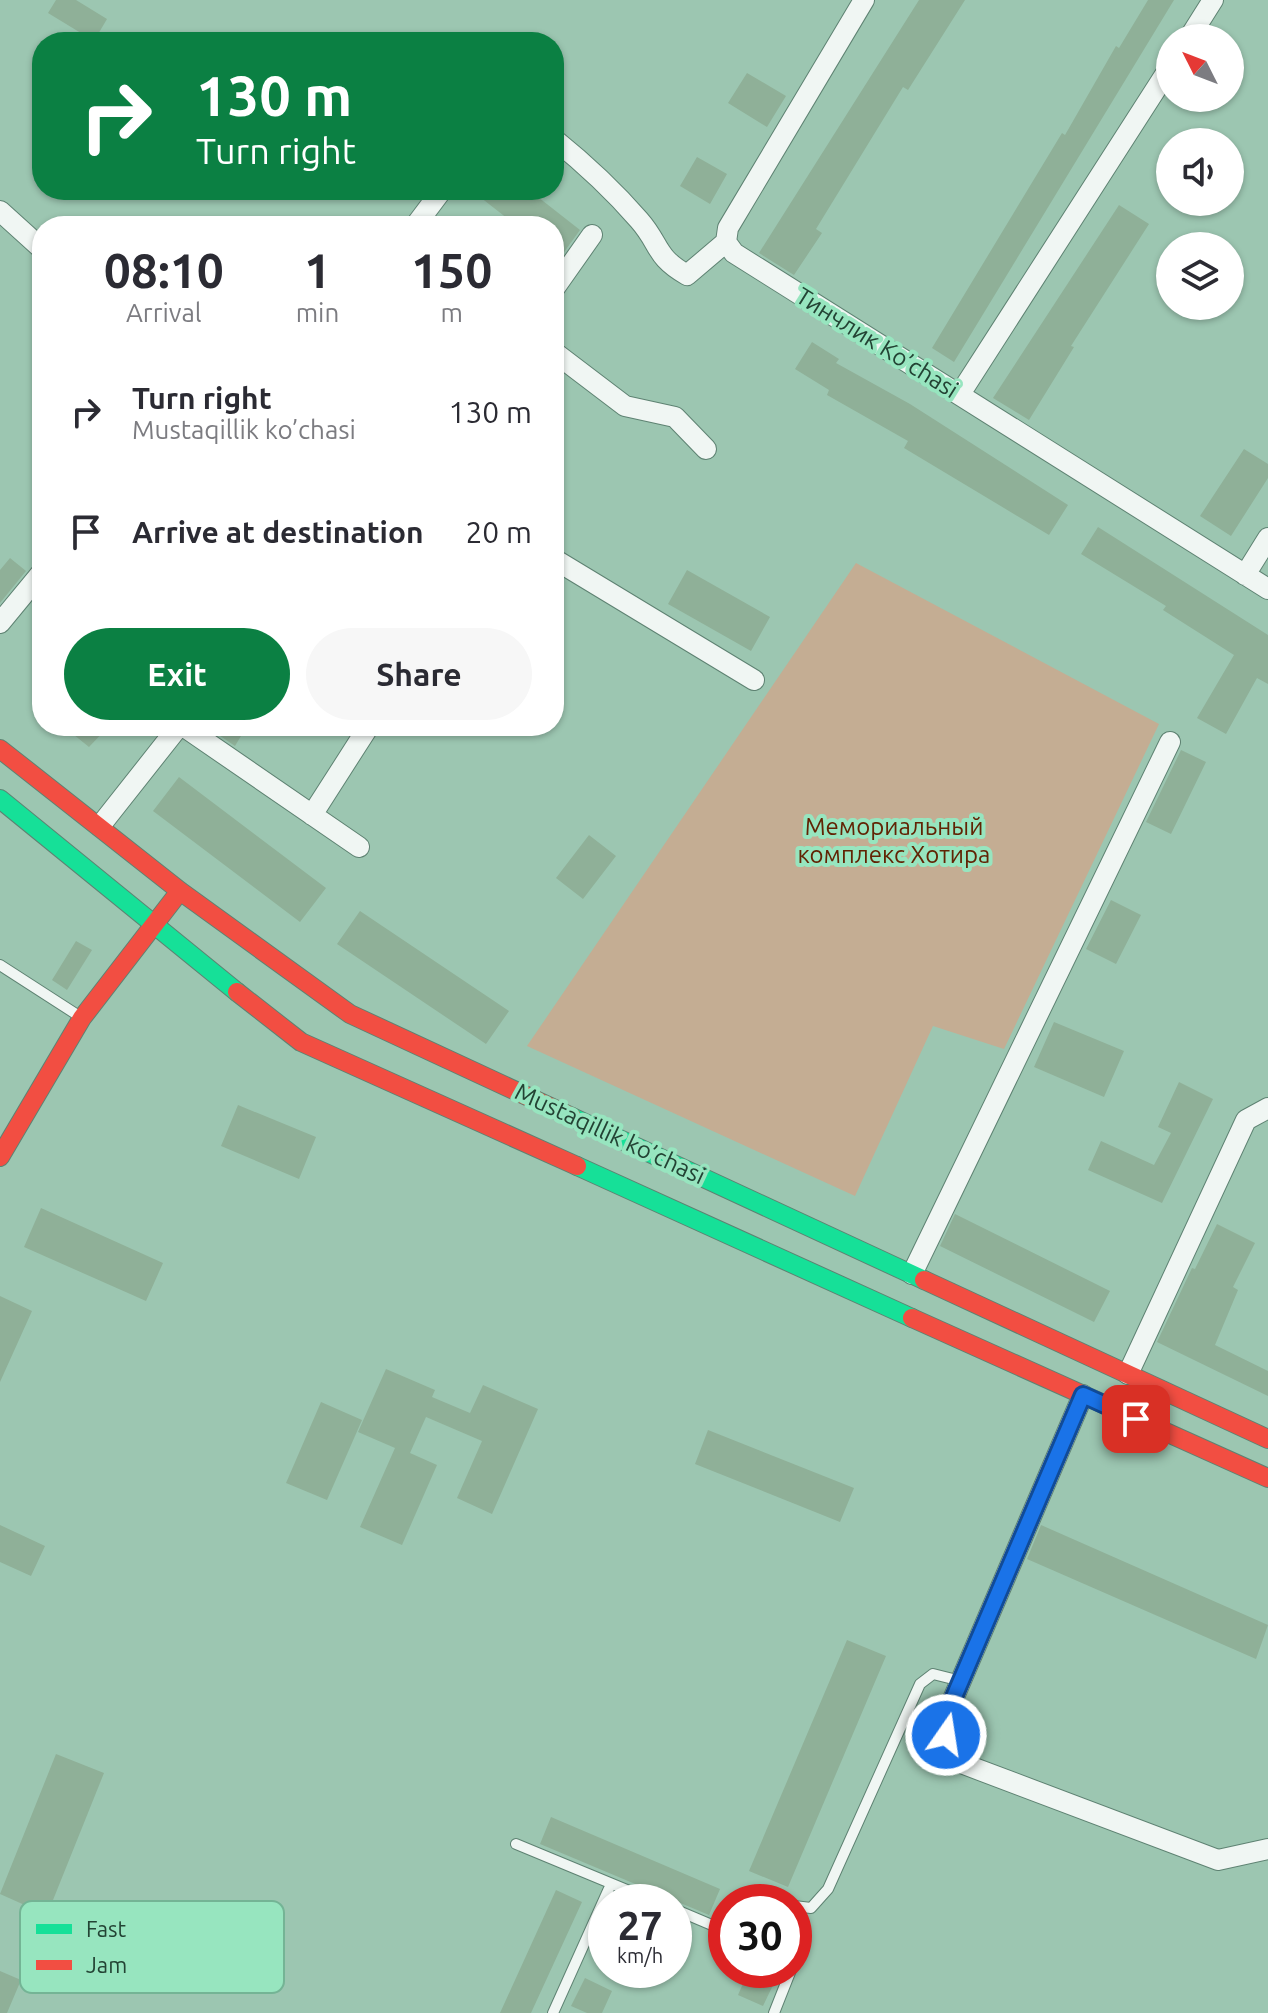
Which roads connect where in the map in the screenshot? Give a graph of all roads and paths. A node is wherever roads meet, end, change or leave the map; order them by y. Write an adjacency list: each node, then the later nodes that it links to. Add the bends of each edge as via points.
1 (864, 0): 9 (street, via 728,228)
2 (1213, 0): 3 (street)
3 (1198, 24)
4 (1156, 89): 12 (street)
5 (564, 147): 9 (street, via 642,224 666,263 687,275)
6 (0, 211): 8 (street)
7 (592, 235): 10 (street)
8 (32, 240)
9 (726, 242): 12 (street, Тинчлик Ko’chasi, via 734,253)
10 (564, 275)
11 (564, 360): 13 (street, via 625,406 675,417)
12 (960, 394): 16 (street, Тинчлик Ko’chasi)
13 (706, 449)
14 (1268, 538): 16 (street)
15 (564, 565): 20 (street)
16 (1245, 575): 18 (street, Тинчлик Ko’chasi)
17 (32, 584): 19 (street)
18 (1268, 589)
19 (0, 623)
20 (754, 680)
21 (173, 736): 28 (street)
22 (196, 736): 27 (street)
23 (363, 736): 27 (street)
24 (1170, 742): 36 (street)
25 (0, 749): 28 (main road, Mustaqillik ko’chasi)
26 (0, 799): 31 (main road, Mustaqillik ko’chasi)
27 (312, 815): 29 (street)
28 (100, 826): 30 (main road, Mustaqillik ko’chasi)
29 (359, 847)
30 (180, 891): 31 (main road); 36 (main road, Mustaqillik ko’chasi, via 350,1014)
31 (154, 927): 33 (main road); 38 (main road, Mustaqillik ko’chasi, via 301,1042)
32 (0, 965): 33 (lane)
33 (82, 1018): 35 (main road)
34 (1268, 1108): 37 (street, via 1246,1120)
35 (0, 1157)
36 (912, 1274): 37 (main road, Mustaqillik ko’chasi)
37 (1128, 1374): 39 (main road, Mustaqillik ko’chasi)
38 (1083, 1395): 40 (main road, Mustaqillik ko’chasi); 41 (street)
39 (1268, 1439)
40 (1268, 1478)
41 (961, 1681): 43 (street, via 945,1718 946,1752 961,1763 1218,1860); 45 (lane, via 933,1674 920,1684 828,1889)
42 (516, 1844): 44 (lane)
43 (1268, 1849)
44 (611, 1884)
45 (812, 1907)
46 (588, 1935): 48 (lane)
47 (784, 1988): 49 (lane)
48 (553, 2013)
49 (774, 2013)

